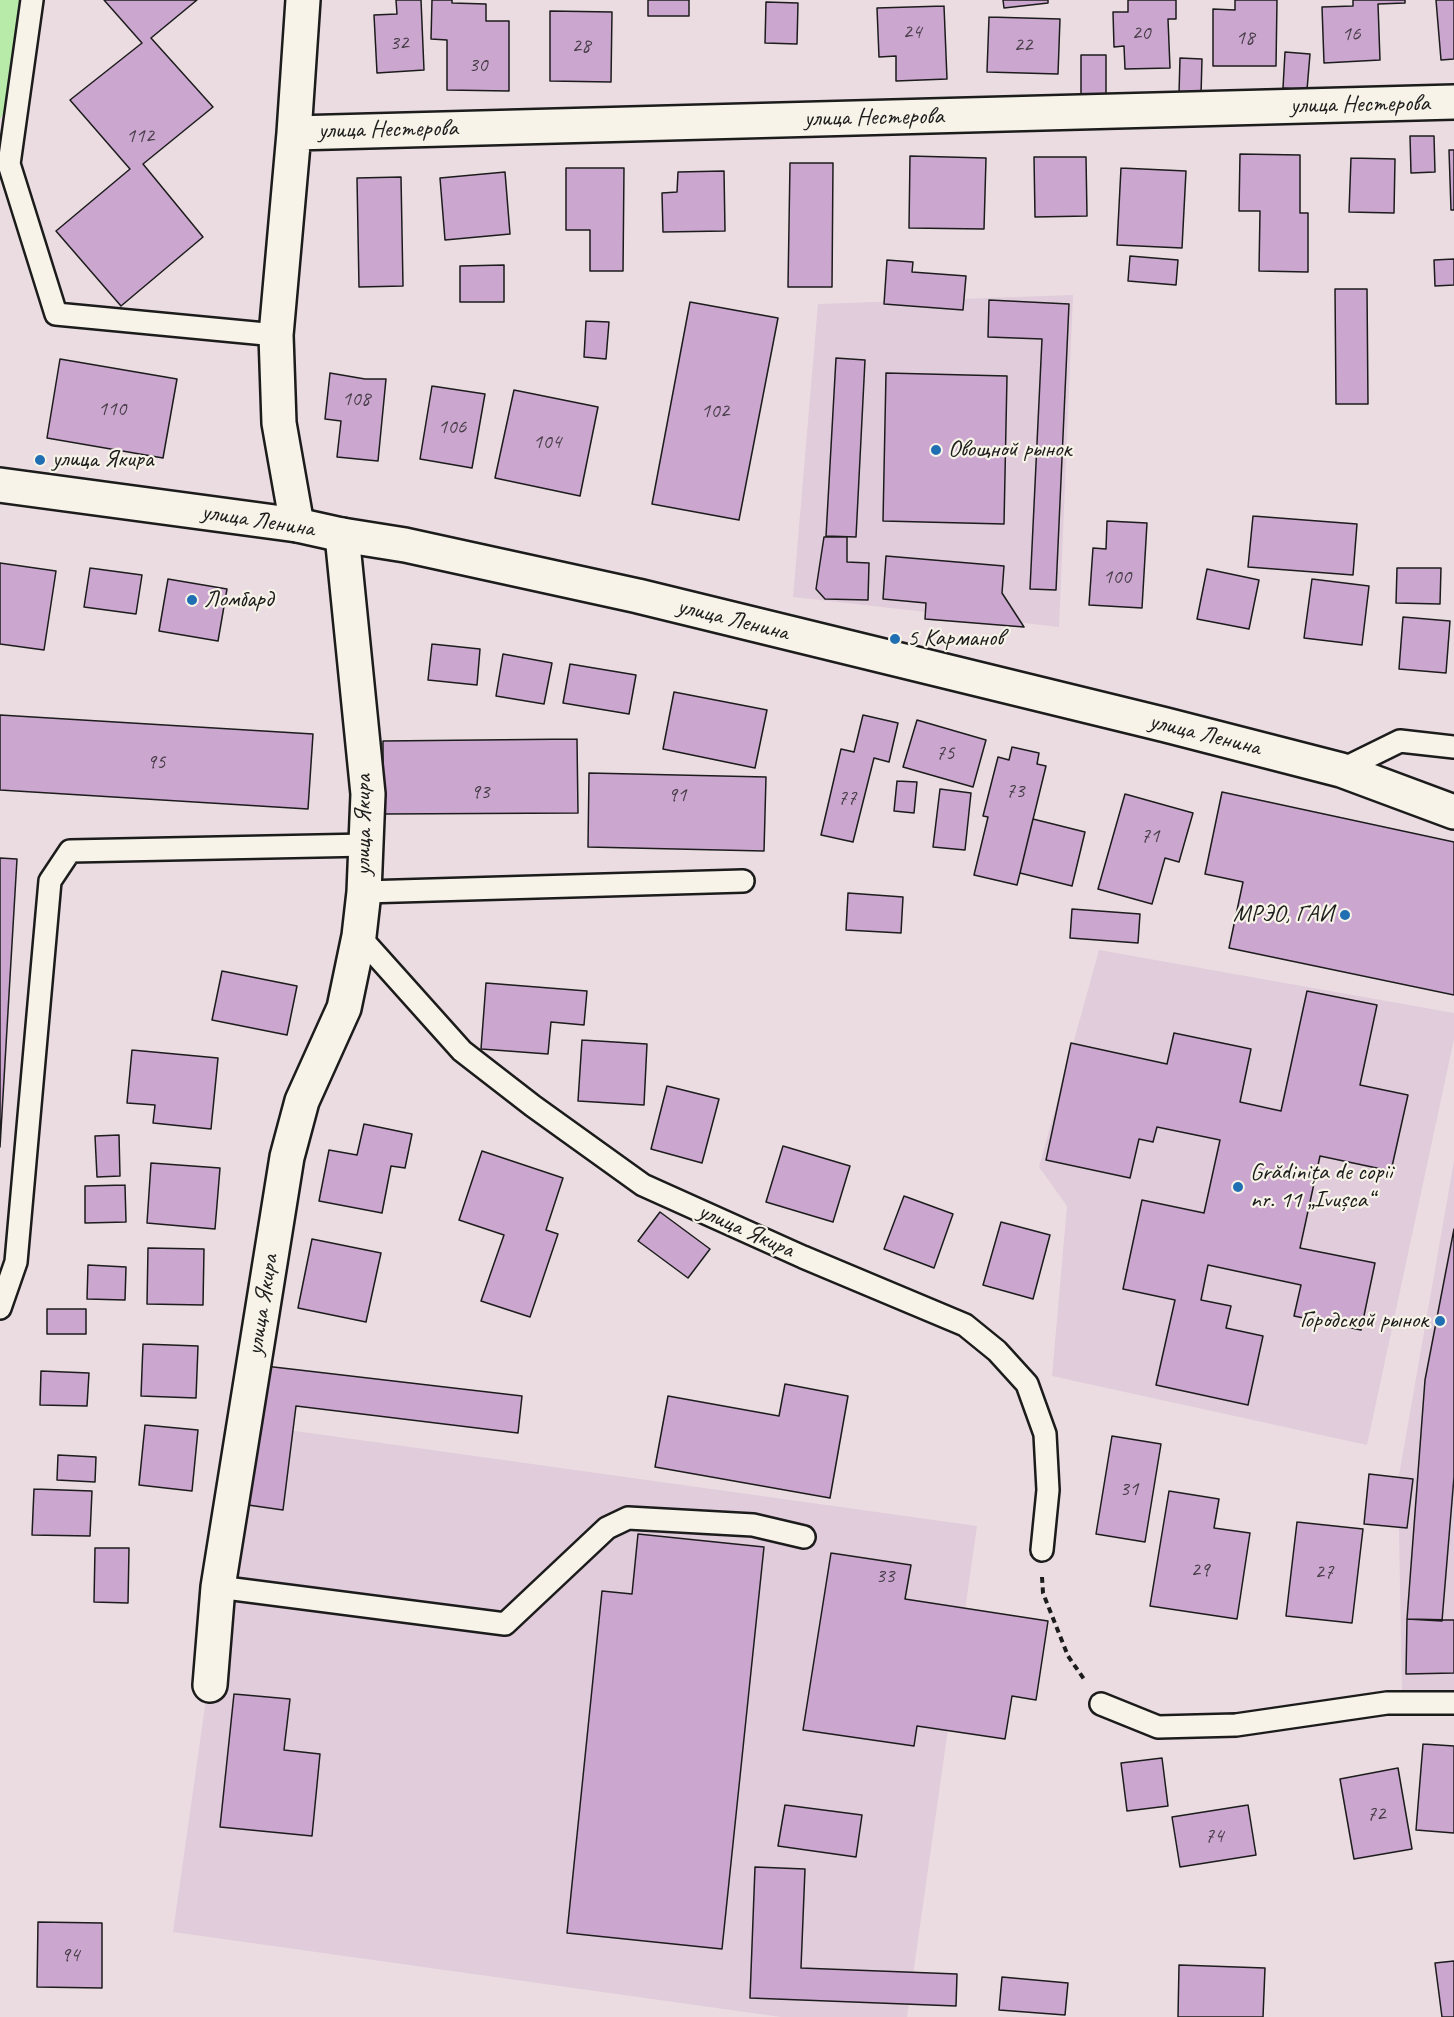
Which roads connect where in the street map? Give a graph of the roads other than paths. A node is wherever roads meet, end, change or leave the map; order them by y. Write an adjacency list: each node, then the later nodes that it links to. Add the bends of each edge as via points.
1 (32, 0): 5 (lane, via 9,164 56,314)
2 (303, 0): 4 (street)
3 (1454, 102): 4 (street, улица Нестерова)
4 (294, 133): 5 (street)
5 (276, 335): 7 (street, via 279,423)
6 (0, 484): 7 (street, улица Ленина)
7 (297, 525): 8 (street, улица Ленина)
8 (342, 535): 10 (street, улица Ленина, via 638,596); 12 (street, улица Якира, via 368,794)
9 (1454, 747): 10 (lane, via 1400,741)
10 (1341, 770): 11 (street, улица Ленина)
11 (1454, 812)
12 (367, 845): 14 (street, улица Якира); 16 (lane, via 70,851 50,881 16,1262)
13 (743, 881): 14 (lane)
14 (364, 892): 15 (street, улица Якира)
15 (359, 936): 18 (lane, улица Якира, via 462,1051 643,1185 965,1325 997,1351 1027,1384 1045,1434 1048,1490); 19 (street, улица Якира, via 344,1008 302,1101 287,1158)
16 (0, 1308)
17 (804, 1537): 19 (lane, via 753,1525 628,1518 607,1528 505,1624)
18 (1042, 1550)
19 (218, 1587): 20 (street, улица Якира)
20 (210, 1685)
21 (1454, 1703): 22 (lane, via 1387,1703 1236,1725 1158,1727)
22 (1101, 1704)

